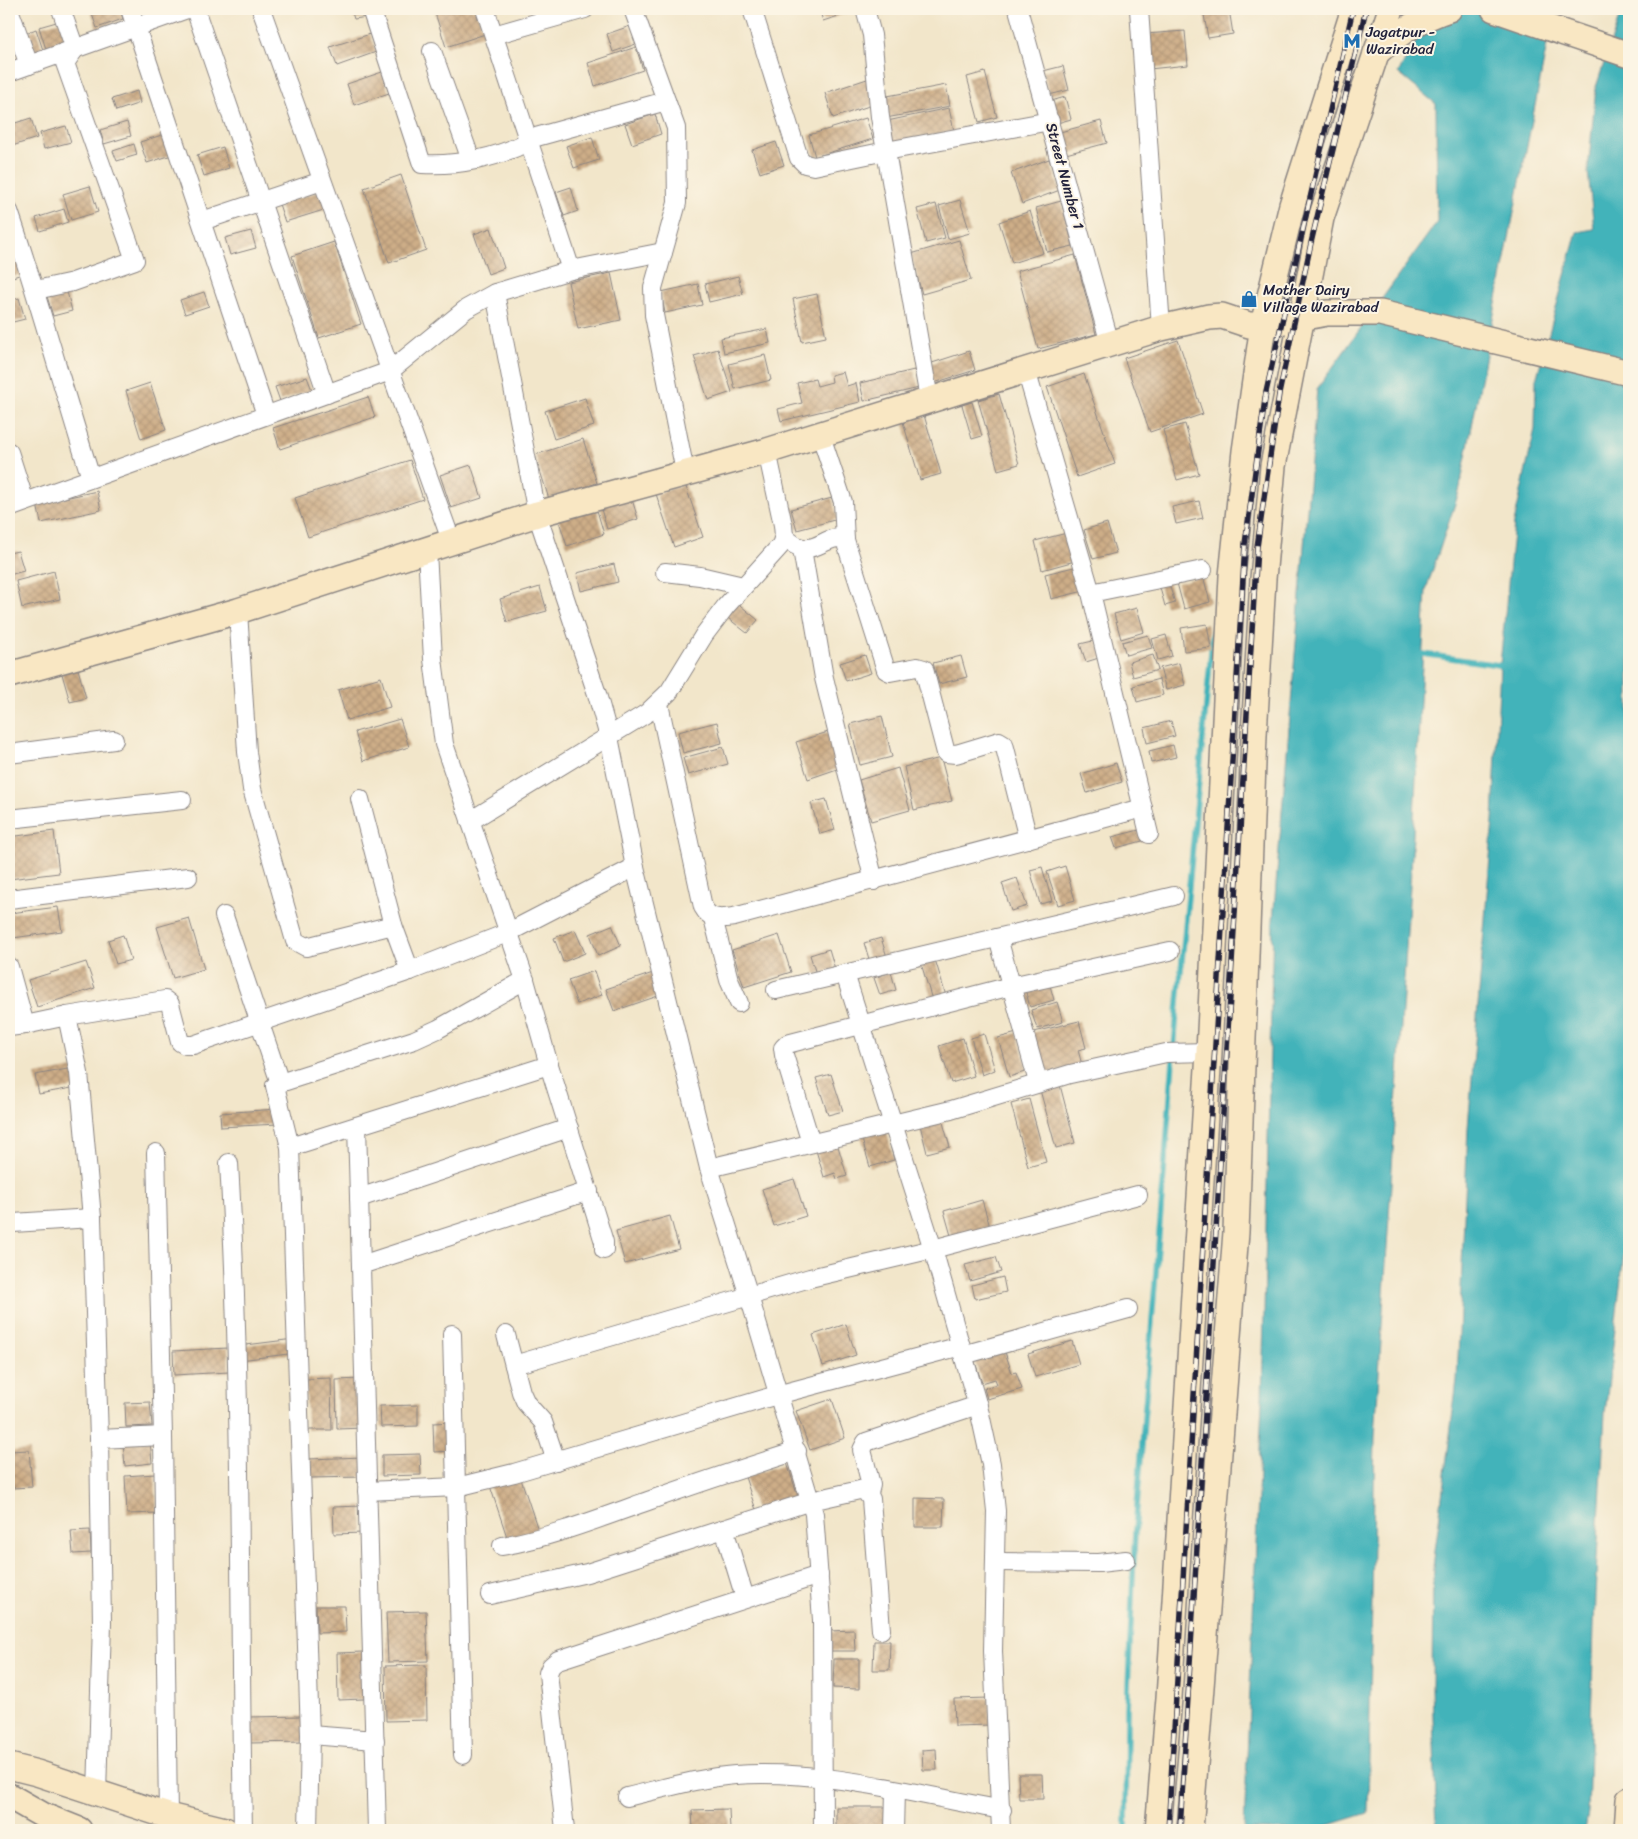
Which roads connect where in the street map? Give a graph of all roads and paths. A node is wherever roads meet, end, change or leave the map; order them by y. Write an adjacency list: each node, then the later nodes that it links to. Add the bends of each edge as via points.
1 (9, 9): 25 (street)
2 (61, 9): 21 (street)
3 (130, 9): 19 (street)
4 (187, 9): 19 (street)
5 (195, 9): 33 (street)
6 (260, 9): 32 (street)
7 (371, 9): 31 (street, via 422,164 442,165)
8 (485, 9): 20 (street)
9 (585, 9): 20 (street)
10 (633, 9): 27 (street)
11 (752, 9): 30 (street, via 799,158 814,166)
12 (865, 9): 30 (street, via 872,35)
13 (1018, 9): 28 (street, Street Number 1)
14 (1138, 9): 42 (street)
15 (1354, 9): 41 (main road, via 1292,205)
16 (1391, 9): 23 (main road)
17 (1449, 9): 23 (main road, via 1423,18)
18 (1497, 10): 24 (main road)
19 (137, 27): 21 (street); 35 (street)
20 (494, 35): 29 (street)
21 (75, 49): 25 (street); 38 (street, via 66,64 135,260 73,282)
22 (432, 51): 31 (street)
23 (1376, 53): 40 (main road, via 1321,218)
24 (1629, 55)
25 (29, 65): 26 (street)
26 (9, 72)
27 (666, 101): 29 (street); 36 (street, via 676,128 677,204)
28 (1050, 121): 30 (street); 43 (street, Street Number 1)
29 (529, 140): 31 (street, via 508,153); 37 (street)
30 (886, 151): 48 (street)
31 (471, 160)
32 (322, 181): 33 (street); 45 (street)
33 (261, 202): 35 (street); 47 (street)
34 (9, 212): 38 (street)
35 (202, 221): 49 (street)
36 (663, 252): 37 (street); 53 (street, via 653,288 654,315)
37 (571, 270): 39 (street)
38 (36, 290): 54 (street, via 49,344)
39 (495, 294): 45 (street, via 466,308); 56 (street)
40 (1301, 317): 41 (main road); 46 (main road, via 1326,313 1380,313); 168 (main road, via 1273,466 1262,579 1236,1232)
41 (1263, 325): 42 (main road, via 1249,325 1222,316); 101 (main road, via 1232,576)
42 (1161, 328): 43 (main road)
43 (1110, 344): 44 (main road)
44 (1026, 370): 48 (main road); 65 (street)
45 (390, 371): 47 (street); 59 (street)
46 (1629, 373)
47 (327, 394): 49 (street)
48 (928, 399): 50 (main road)
49 (266, 416): 54 (street)
50 (820, 433): 51 (main road); 58 (street, via 843,502)
51 (767, 451): 53 (main road); 57 (street)
52 (9, 452): 55 (street)
53 (686, 472): 56 (main road)
54 (91, 478): 55 (street)
55 (17, 505)
56 (537, 514): 59 (main road); 69 (street, via 598,694)
57 (784, 536): 60 (street, via 794,547); 64 (street, via 776,551)
58 (845, 540): 60 (street, via 838,538); 78 (street, via 886,670 924,669 946,753 956,754 999,741 1004,744)
59 (452, 543): 61 (main road)
60 (802, 549): 81 (street, via 824,678)
61 (427, 551): 66 (main road); 76 (street, via 437,702 444,744)
62 (1204, 570): 65 (street)
63 (665, 572): 64 (street)
64 (744, 586): 68 (street, via 715,619)
65 (1091, 593): 74 (street)
66 (238, 611): 67 (main road); 86 (street, via 252,789 295,941 306,947)
67 (9, 675)
68 (659, 704): 69 (street); 85 (street, via 703,907)
69 (609, 737): 76 (street); 79 (street)
70 (114, 740): 71 (street)
71 (9, 754)
72 (360, 799): 86 (street)
73 (182, 800): 75 (street)
74 (1143, 808): 77 (street); 78 (street)
75 (9, 819)
76 (470, 821): 87 (street)
77 (1150, 834)
78 (1028, 839): 81 (street)
79 (635, 867): 87 (street); 112 (street)
80 (188, 877): 83 (street)
81 (874, 881): 85 (street, via 734,917)
82 (1174, 896): 88 (street)
83 (9, 899)
84 (224, 916): 98 (street)
85 (713, 918): 96 (street, via 729,980)
86 (393, 925): 91 (street)
87 (507, 933): 91 (street); 93 (street)
88 (998, 938): 92 (street); 94 (street)
89 (1170, 951): 94 (street)
90 (9, 967): 100 (street)
91 (410, 971): 98 (street)
92 (845, 974): 95 (street); 99 (street)
93 (525, 980): 102 (street); 104 (street, via 414,1040)
94 (1011, 986): 99 (street); 103 (street)
95 (776, 990)
96 (739, 1003)
97 (67, 1016): 98 (street, via 165,1000 170,1004 180,1042 185,1045); 100 (street); 116 (street, via 79,1074)
98 (260, 1022): 104 (street)
99 (862, 1024): 105 (street); 108 (street, via 793,1041 783,1048)
100 (17, 1026)
101 (1209, 1052): 103 (street, via 1166,1053); 167 (main road)
102 (548, 1065): 106 (street); 107 (street)
103 (1038, 1082): 105 (street, via 950,1110)
104 (280, 1083): 109 (street, via 275,1090)
105 (892, 1123): 108 (street); 118 (street)
106 (357, 1126): 109 (street); 115 (street)
107 (569, 1128): 113 (street); 115 (street)
108 (812, 1143): 112 (street)
109 (290, 1147): 145 (street)
110 (156, 1153): 129 (street)
111 (229, 1163): 160 (street, via 240,1421)
112 (709, 1168): 121 (street)
113 (588, 1191): 119 (street); 120 (street)
114 (1138, 1195): 118 (street)
115 (359, 1198): 120 (street)
116 (92, 1218): 117 (street); 130 (street)
117 (13, 1223)
118 (933, 1249): 121 (street); 125 (street)
119 (604, 1250)
120 (361, 1265): 134 (street)
121 (749, 1296): 126 (street); 127 (street)
122 (1128, 1308): 125 (street)
123 (452, 1334): 133 (street)
124 (506, 1335): 126 (street)
125 (962, 1350): 127 (street); 128 (street)
126 (514, 1365): 132 (street, via 521,1392 543,1422)
127 (777, 1395): 131 (street); 132 (street)
128 (978, 1406): 135 (street, via 866,1442 862,1450 871,1485); 140 (street, via 991,1464 996,1511)
129 (163, 1436): 130 (street); 156 (street)
130 (99, 1438): 151 (street, via 102,1623)
131 (797, 1451): 136 (street); 138 (street, via 585,1523 526,1542)
132 (556, 1461): 133 (street)
133 (457, 1487): 134 (street); 147 (street)
134 (368, 1491): 146 (street)
135 (869, 1493): 136 (street, via 859,1489); 144 (street)
136 (811, 1501): 137 (street); 141 (street)
137 (724, 1529): 142 (street, via 587,1573); 143 (street)
138 (502, 1546)
139 (1126, 1560): 140 (street)
140 (995, 1562): 155 (street, via 993,1651)
141 (819, 1576): 143 (street); 149 (street, via 822,1620)
142 (490, 1594)
143 (745, 1598): 163 (street, via 558,1660 551,1666 548,1673)
144 (881, 1630)
145 (310, 1735): 146 (street); 161 (street)
146 (375, 1740): 162 (street)
147 (462, 1755)
148 (9, 1766): 151 (main road, via 37,1772)
149 (821, 1777): 150 (street); 153 (street, via 737,1775); 164 (street)
150 (895, 1791): 155 (street); 165 (street)
151 (97, 1794): 156 (main road)
152 (9, 1796): 157 (main road)
153 (627, 1797)
154 (1629, 1800): 169 (main road)
155 (1002, 1810): 166 (street)
156 (168, 1816): 159 (main road)
157 (43, 1823): 158 (main road)
158 (79, 1830)
159 (225, 1830)
160 (243, 1830)
161 (308, 1830)
162 (378, 1830)
163 (565, 1830)
164 (823, 1830)
165 (894, 1830)
166 (1001, 1830)
167 (1158, 1830)
168 (1190, 1830)
169 (1627, 1830)

